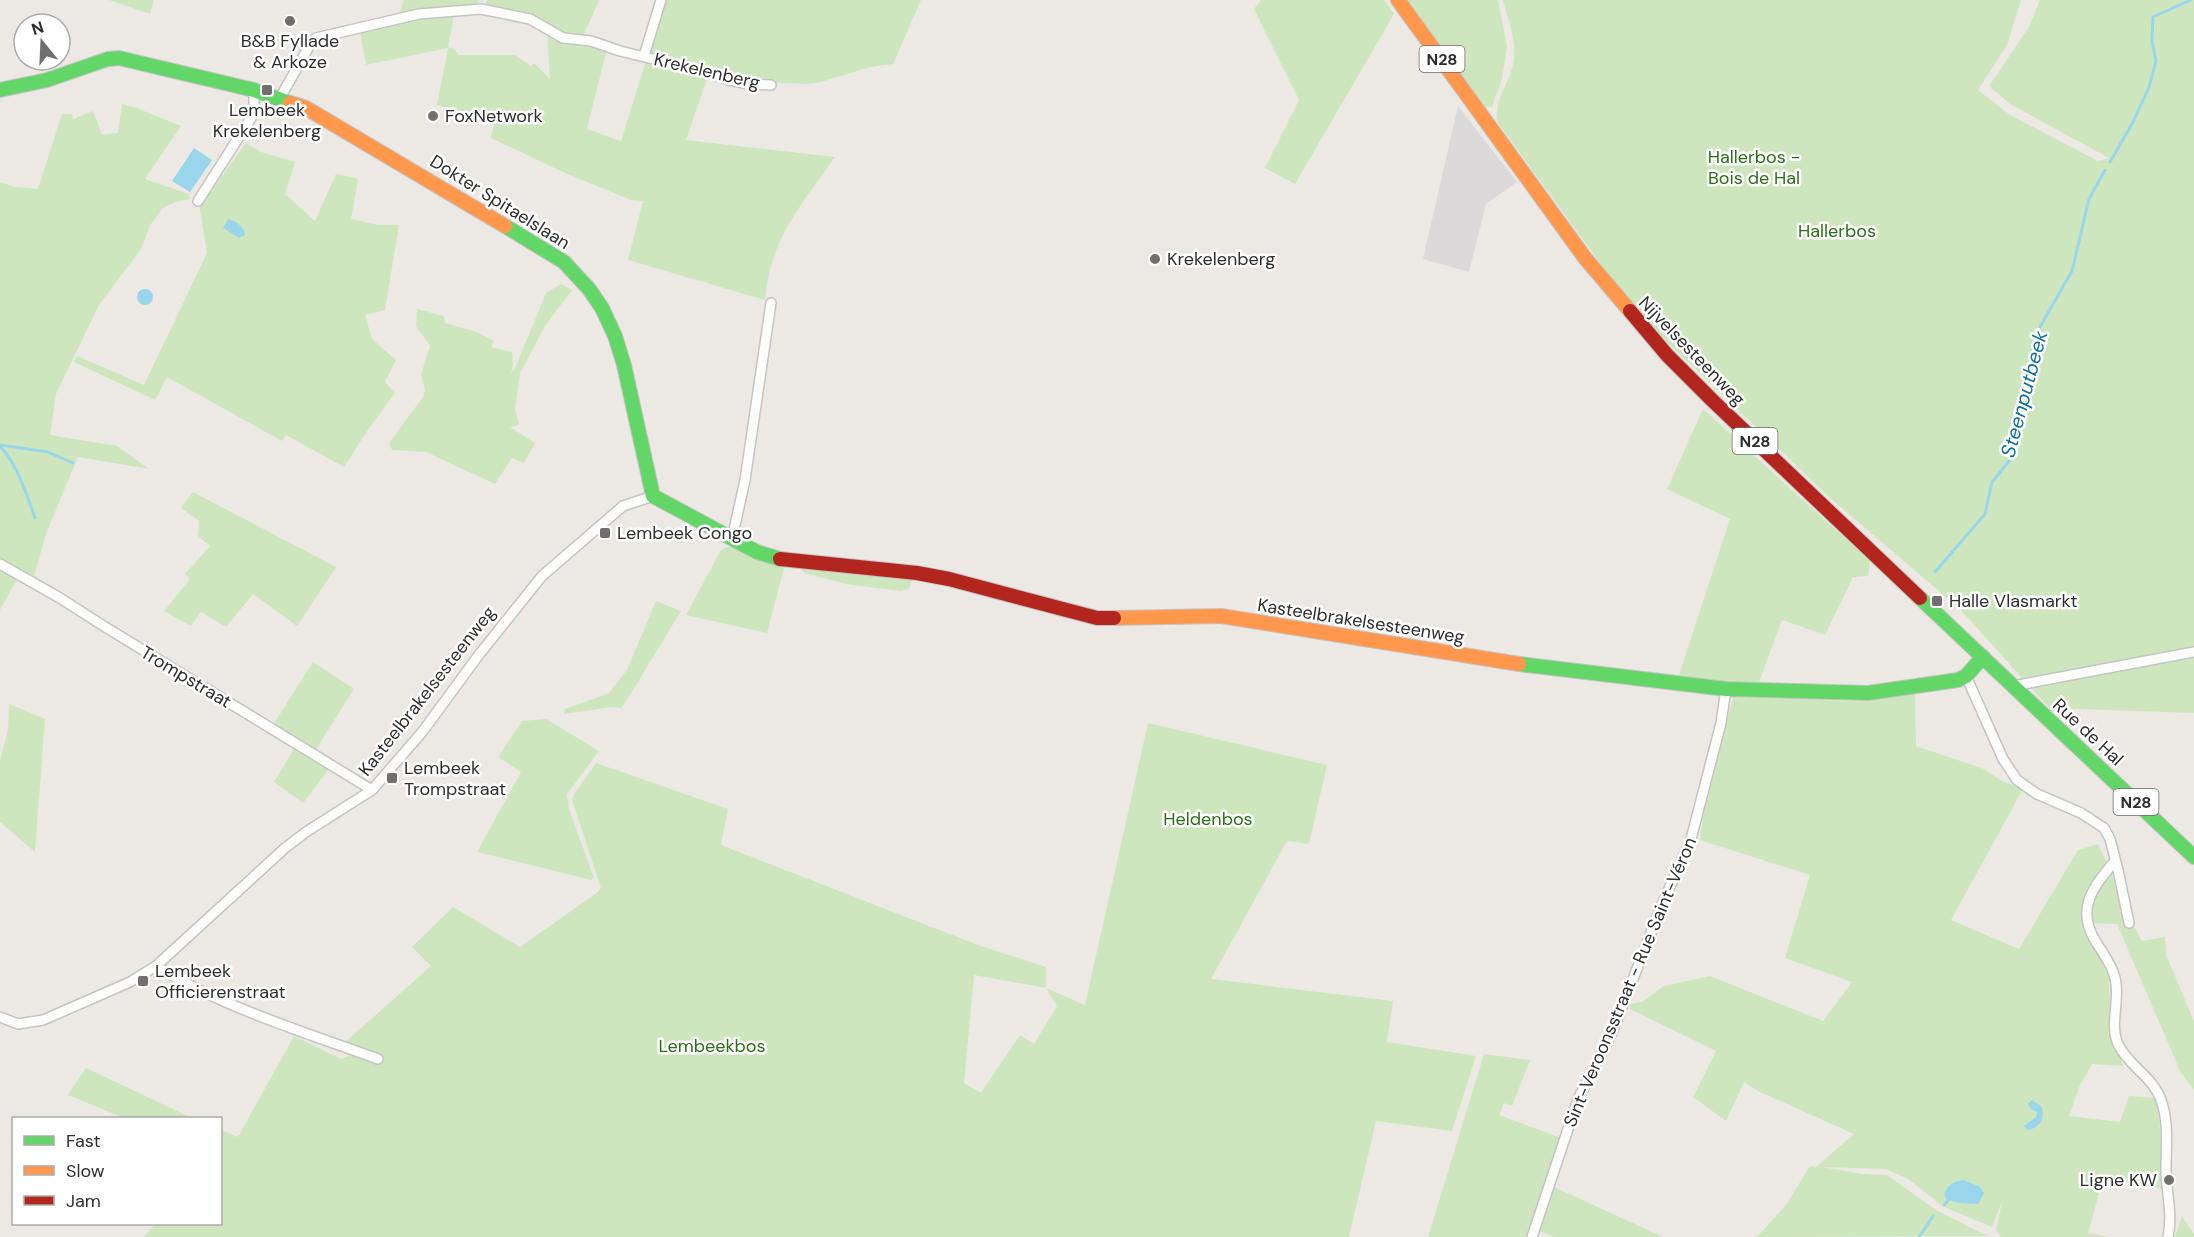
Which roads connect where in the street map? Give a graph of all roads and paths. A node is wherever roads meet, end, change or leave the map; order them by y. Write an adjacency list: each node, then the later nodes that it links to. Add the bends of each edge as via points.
1 (661, 0): 3 (street, Krekelenberg)
2 (1398, 0): 14 (street, Nijvelsesteenweg / N28, via 1560,225 1643,328 1713,401)
3 (644, 56): 4 (street, Krekelenberg, via 729,80); 7 (street, Krekelenberg, via 591,41 563,38 530,19 512,14 481,9 436,12 316,38)
4 (771, 86)
5 (0, 90): 6 (street, Dokter Spitaelslaan, via 118,58)
6 (254, 90): 7 (street, Dokter Spitaelslaan); 8 (street, via 251,118)
7 (280, 98): 10 (street, Dokter Spitaelslaan, via 306,108 418,172 564,262 602,308 615,336)
8 (198, 201)
9 (771, 303): 11 (street, via 745,480)
10 (653, 495): 11 (street, Kasteelbrakelsesteenweg); 19 (street, Kasteelbrakelsesteenweg, via 623,506 542,576 423,731)
11 (732, 539): 17 (street, Kasteelbrakelsesteenweg, via 786,561 917,573 1097,618 1221,616 1544,668)
12 (0, 564): 19 (street, Trompstraat)
13 (2194, 652): 16 (street)
14 (1983, 657): 15 (street); 16 (street, Nijvelsesteenweg / N28)
15 (1966, 676): 17 (street, Kasteelbrakelsesteenweg, via 1946,683 1868,693); 21 (street, via 2003,759 2017,780 2104,828)
16 (2013, 686): 18 (street, Nijvelsesteenweg / N28)
17 (1726, 689): 26 (street, Sint-Veroonsstraat - Rue Saint-Véron, via 1691,839 1612,1033 1578,1099)
18 (2036, 708): 20 (street, Rue de Hal / N28)
19 (372, 790): 23 (street, Kasteelbrakelsesteenweg, via 285,848)
20 (2194, 857)
21 (2115, 861): 22 (street); 27 (street, via 2088,899 2086,916 2115,978 2115,1037 2121,1050 2154,1085 2165,1114 2171,1209)
22 (2129, 923)
23 (156, 966): 24 (street, Kasteelbrakelsesteenweg, via 130,982 43,1020 18,1024); 25 (street, via 251,1011)
24 (0, 1017)
25 (378, 1059)
26 (1532, 1237)
27 (2168, 1237)

